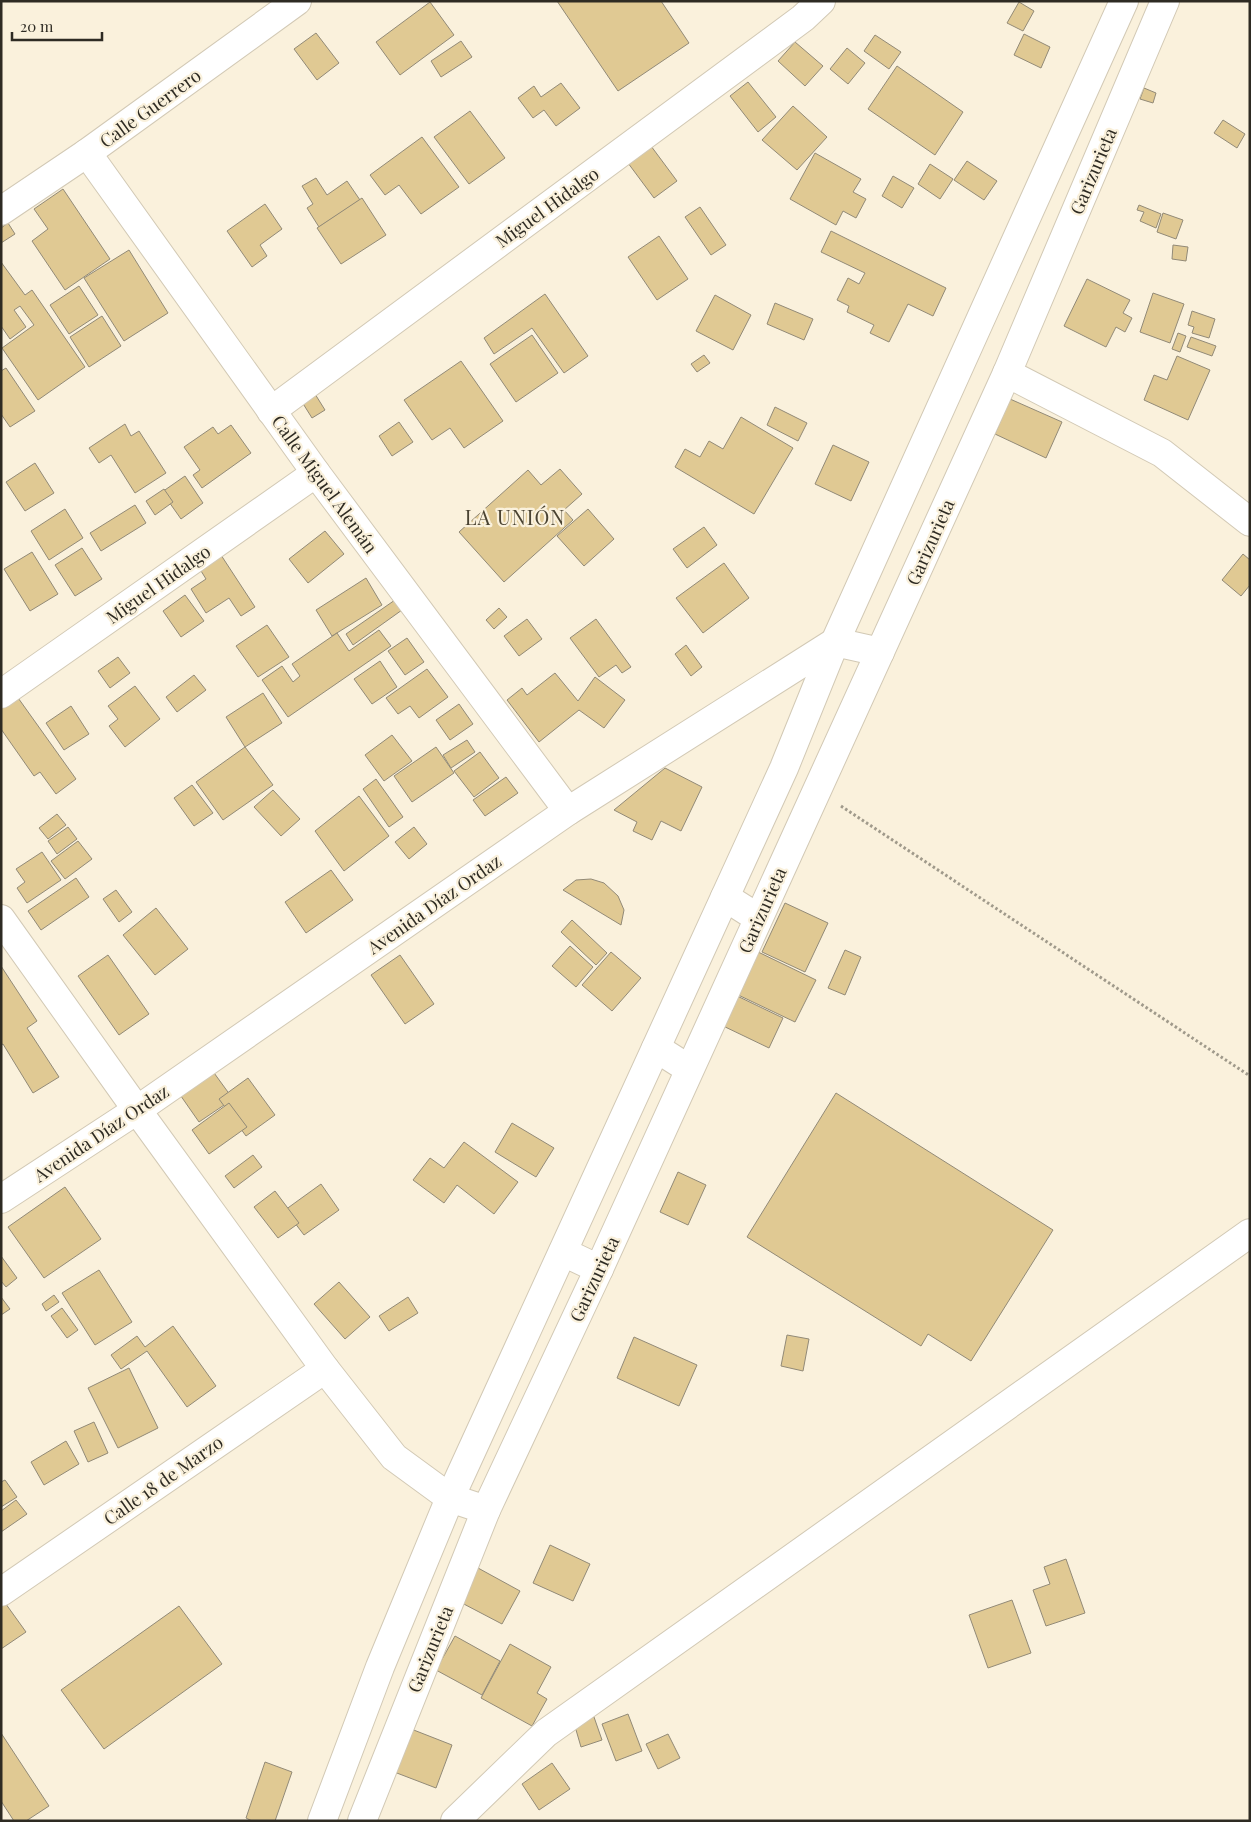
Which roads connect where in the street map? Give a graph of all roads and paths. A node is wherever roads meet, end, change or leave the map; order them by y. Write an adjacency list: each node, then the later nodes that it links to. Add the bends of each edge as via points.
1 (297, 1): 5 (street, Calle Guerrero)
2 (821, 1): 8 (street, Miguel Hidalgo, via 803,18)
3 (1124, 1): 11 (street)
4 (1165, 1): 7 (street, Garizurieta)
5 (87, 153): 6 (street, Calle Guerrero); 8 (street, Calle Miguel Alemán)
6 (1, 212)
7 (1007, 372): 10 (street, via 1162,453); 12 (street, Garizurieta)
8 (271, 411): 9 (street, Calle Miguel Alemán)
9 (316, 473): 13 (street, Miguel Hidalgo); 15 (street, Calle Miguel Alemán)
10 (1250, 522)
11 (835, 642): 12 (street); 15 (street, Avenida Díaz Ordaz); 16 (street, via 784,768)
12 (880, 652): 14 (street, Garizurieta)
13 (1, 694)
14 (817, 790): 17 (street, Garizurieta); 21 (path)
15 (568, 811): 22 (street, Avenida Díaz Ordaz)
16 (725, 897): 17 (street); 19 (street)
17 (758, 918): 20 (street, Garizurieta)
18 (1, 919): 22 (street)
19 (656, 1048): 20 (street); 25 (street)
20 (690, 1069): 26 (street, Garizurieta)
21 (1250, 1076)
22 (137, 1110): 23 (street, Avenida Díaz Ordaz); 27 (street)
23 (1, 1200)
24 (1250, 1233): 33 (street, via 546,1733)
25 (563, 1252): 26 (street); 28 (street)
26 (599, 1269): 29 (street, Garizurieta)
27 (325, 1369): 28 (street, via 394,1457); 30 (street, Calle 18 de Marzo)
28 (450, 1498): 29 (street); 31 (street, via 380,1667)
29 (486, 1510): 32 (street, Garizurieta)
30 (1, 1592)
31 (322, 1821)
32 (362, 1821)
33 (455, 1821)

